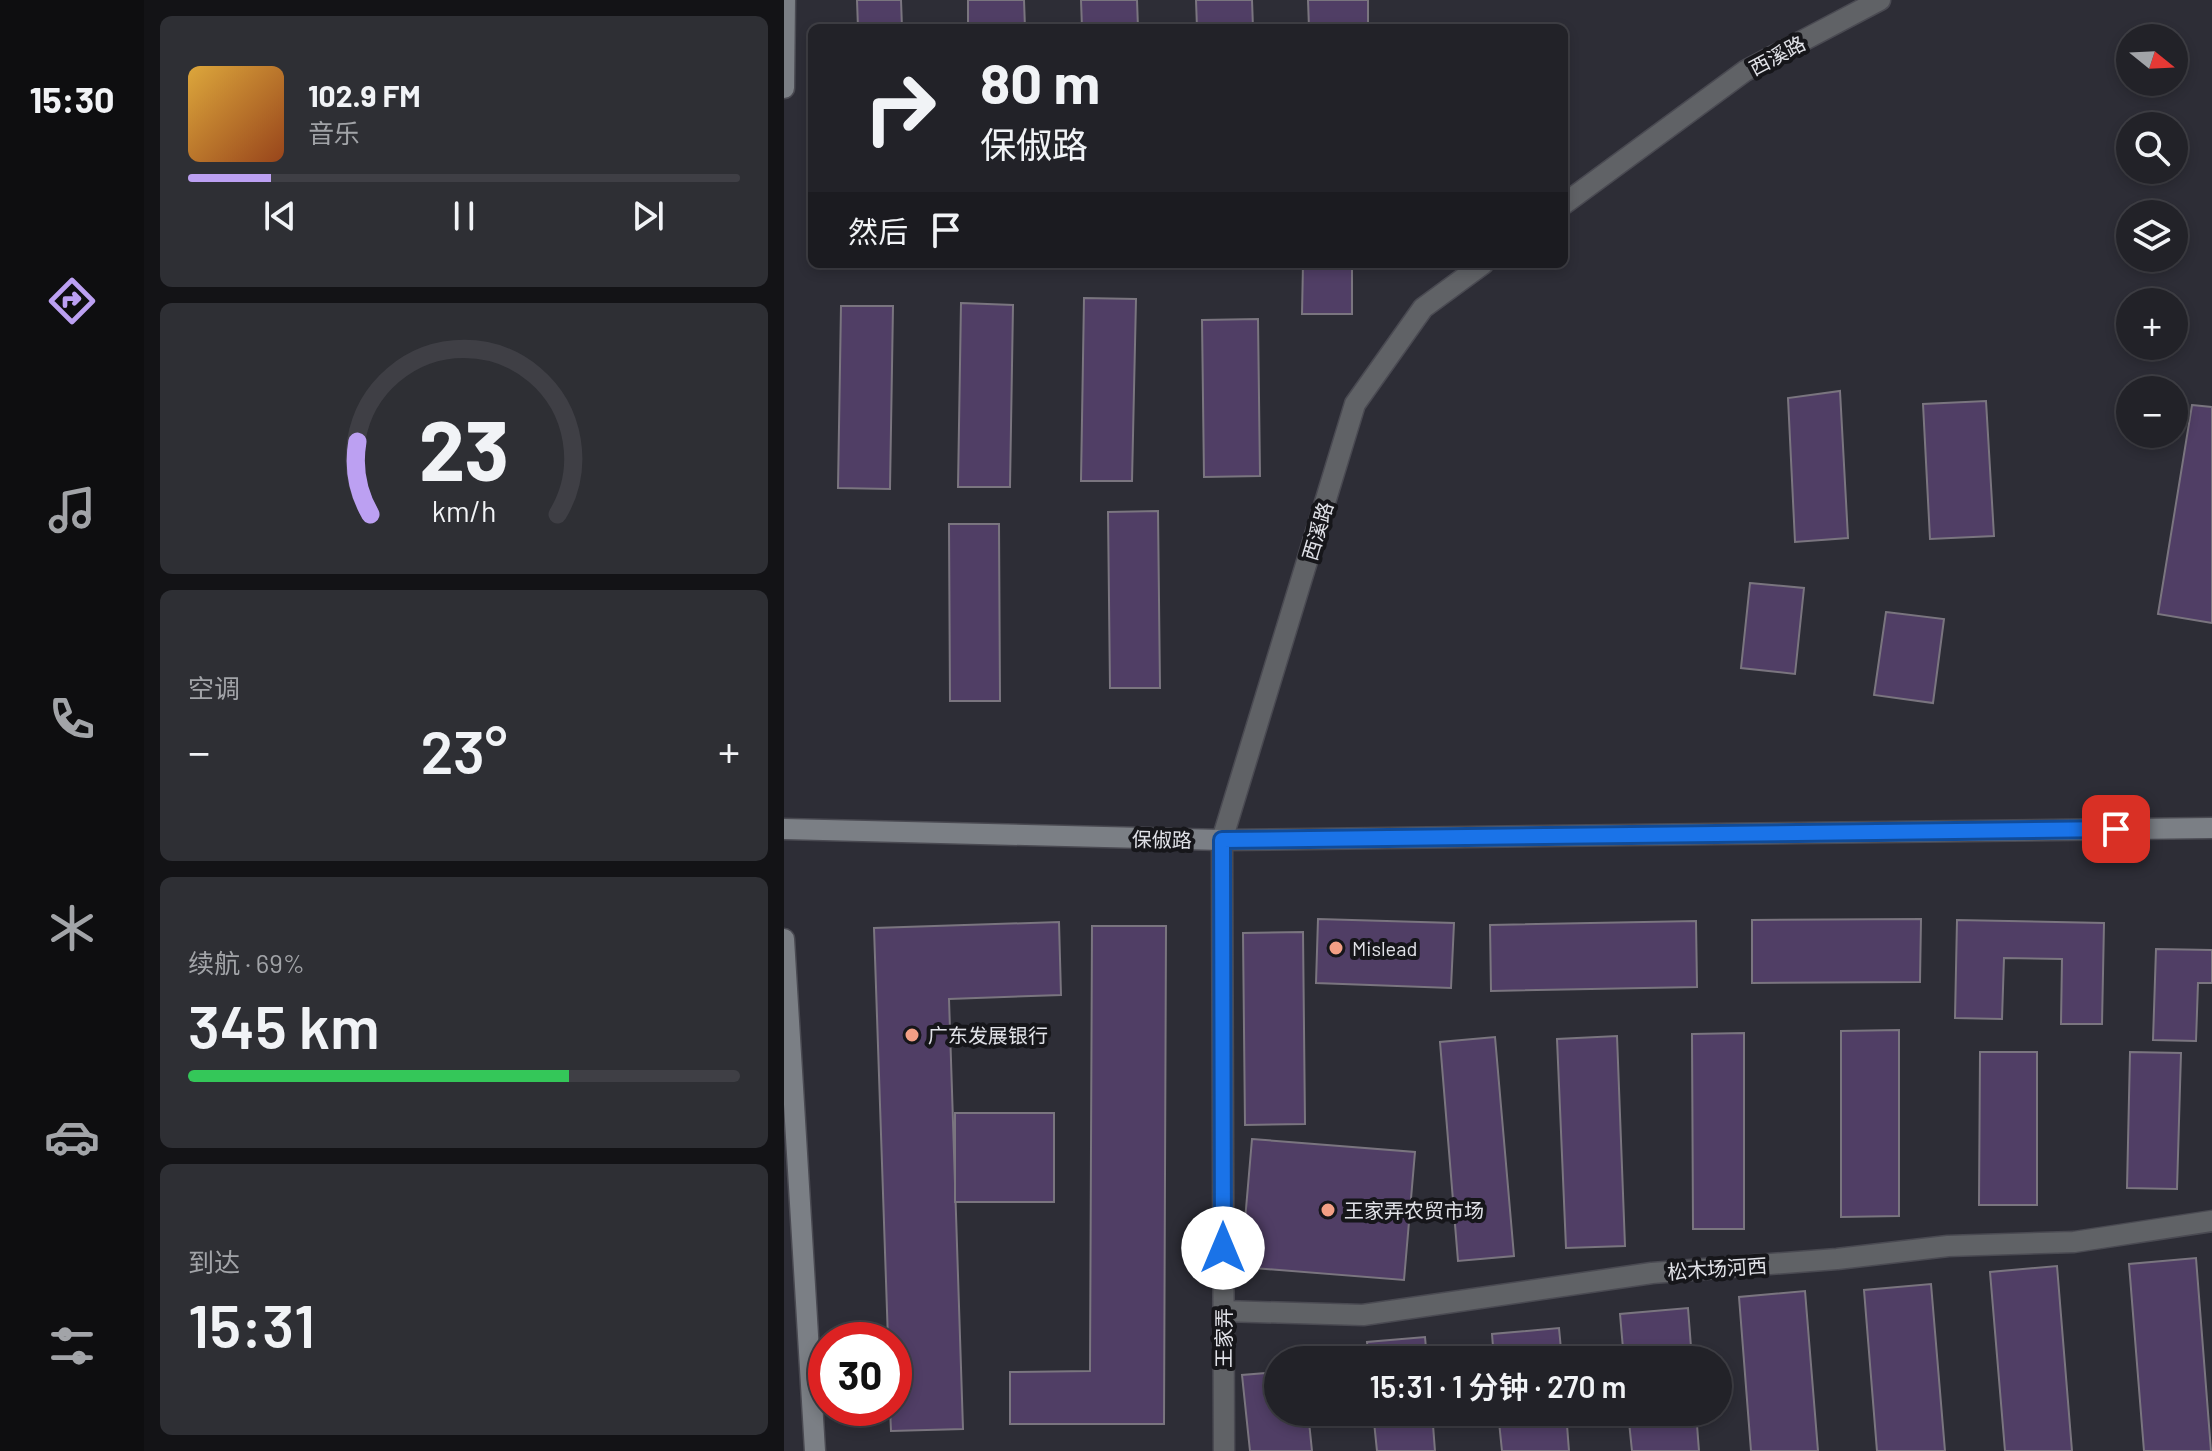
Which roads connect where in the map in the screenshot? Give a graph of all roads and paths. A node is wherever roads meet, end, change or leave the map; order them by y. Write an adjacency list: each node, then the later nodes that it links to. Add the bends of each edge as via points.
1 (785, 0): 3 (main road)
2 (1880, 0): 4 (street, 西溪路, via 1745,71)
3 (784, 88)
4 (1568, 201)
5 (1478, 268): 8 (street, 西溪路, via 1423,308 1355,404)
6 (2212, 828): 8 (main road, 保俶路)
7 (784, 829): 8 (main road, 保俶路)
8 (1222, 840): 11 (street, 王家弄)
9 (784, 939): 12 (main road)
10 (2212, 1221): 11 (street, 松木场河西, via 2074,1242 1948,1246 1652,1273 1363,1315)
11 (1223, 1311): 13 (street, 王家弄)
12 (815, 1451)
13 (1224, 1451)

